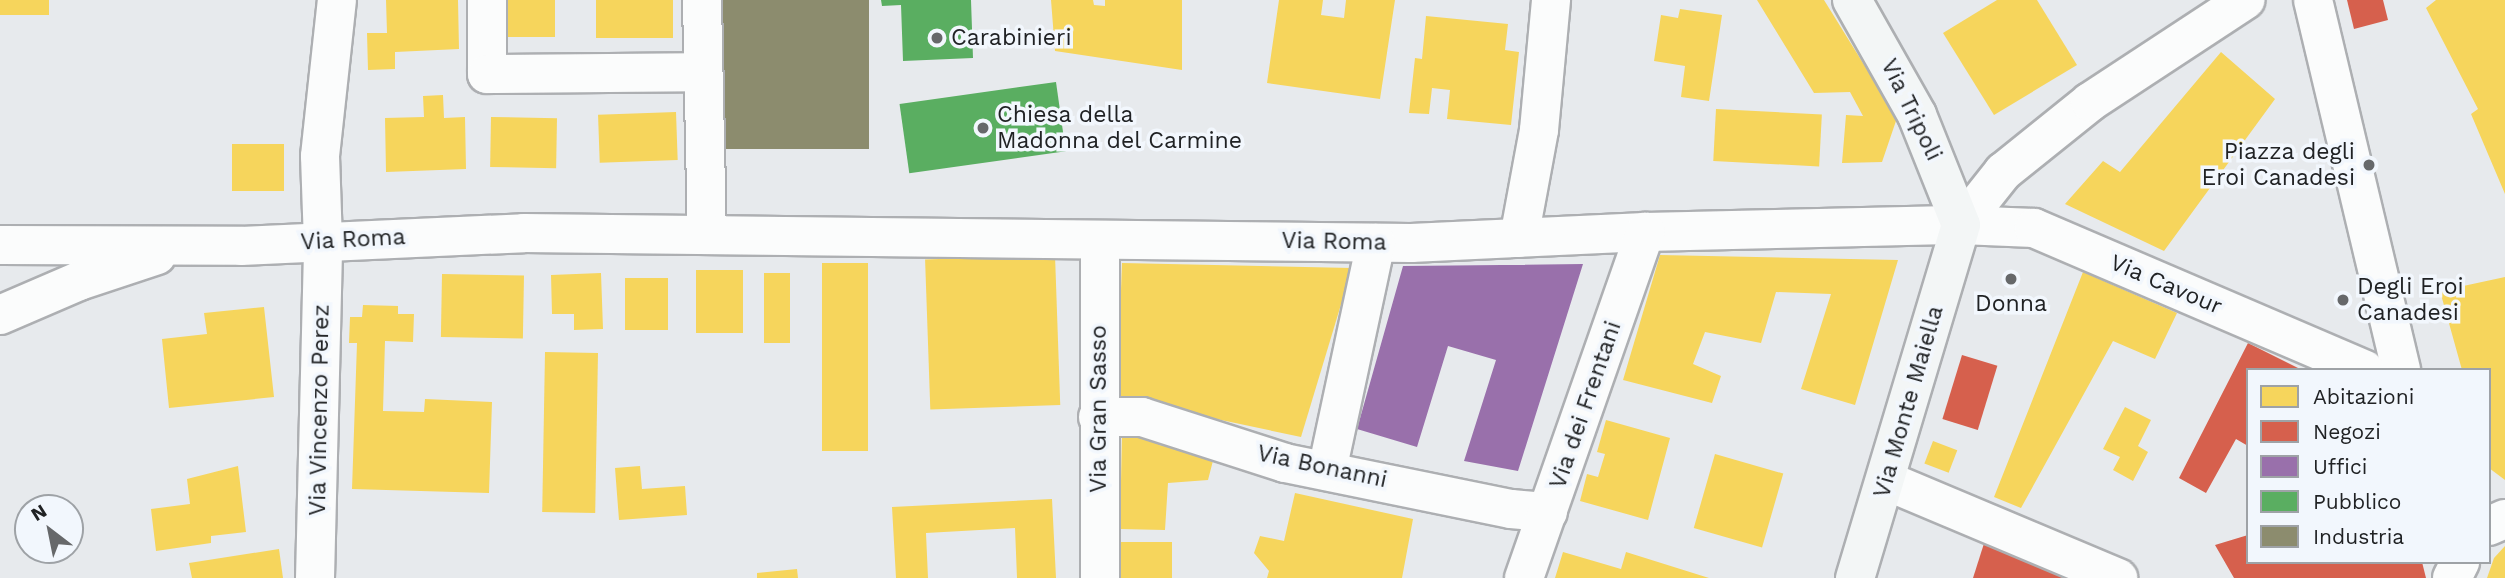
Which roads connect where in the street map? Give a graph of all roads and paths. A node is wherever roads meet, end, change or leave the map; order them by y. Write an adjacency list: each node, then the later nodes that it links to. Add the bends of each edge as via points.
1 (337, 0): 14 (street, Via Vincenzo Perez, via 320,156)
2 (487, 0): 8 (street, via 487,74)
3 (702, 0): 8 (street)
4 (1551, 0): 12 (street, via 1539,130)
5 (1852, 0): 9 (street, Via Tripoli, via 1917,115)
6 (2245, 0): 9 (street, via 2090,102 2003,172)
7 (2313, 0): 20 (street)
8 (703, 72): 11 (street)
9 (1961, 225): 10 (street, Via Roma); 19 (street, Via Cavour, via 2034,229); 23 (street, Via Monte Maiella)
10 (1646, 232): 12 (street, Via Roma); 24 (street, Via dei Frentani)
11 (707, 233): 13 (street, Via Roma); 14 (street, Via Roma, via 524,233)
12 (1519, 238): 15 (street, Via Roma)
13 (1100, 240): 15 (street, Via Roma); 21 (street, Via Gran Sasso)
14 (323, 242): 17 (street, Via Roma); 25 (street, Via Vincenzo Perez)
15 (1376, 243): 22 (street)
16 (0, 245): 17 (street, Via Roma)
17 (183, 247): 18 (street, via 79,281)
18 (0, 315)
19 (2360, 368)
20 (2401, 368)
21 (1098, 417): 22 (street, Via Bonanni, via 1142,417 1285,463); 26 (street, Via Gran Sasso)
22 (1327, 471): 24 (street, Via Bonanni)
23 (1887, 481): 28 (street, Via Monte Maiella); 29 (street)
24 (1548, 512): 27 (street, Via dei Frentani)
25 (315, 578)
26 (1100, 578)
27 (1524, 578)
28 (1855, 578)
29 (2118, 578)

